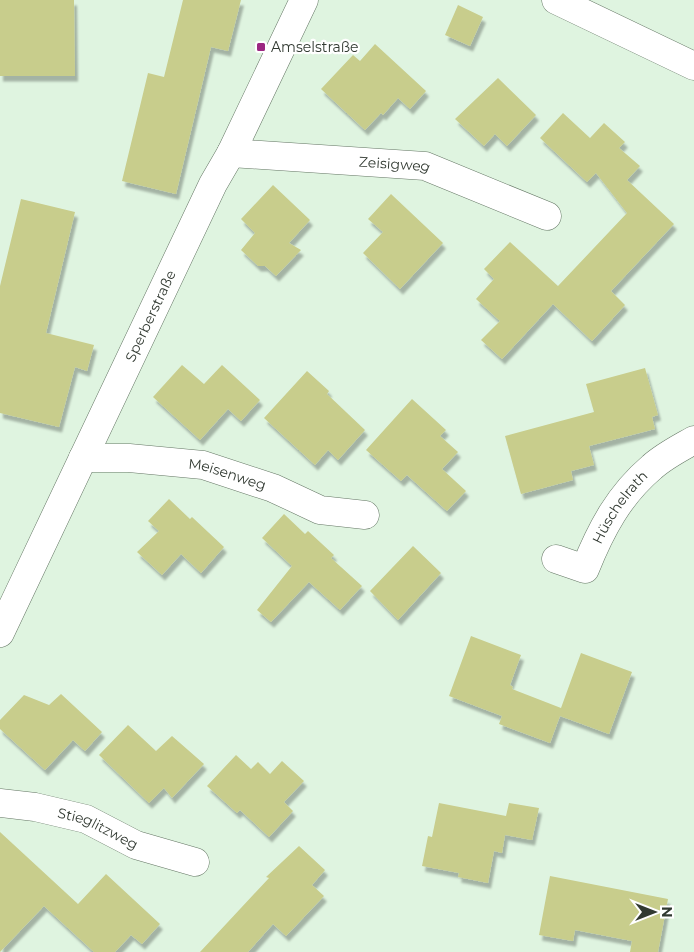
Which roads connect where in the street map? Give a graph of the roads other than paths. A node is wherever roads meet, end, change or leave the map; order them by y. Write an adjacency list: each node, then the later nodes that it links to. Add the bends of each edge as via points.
1 (304, 0): 4 (street, Sperberstraße)
2 (556, 0): 3 (street)
3 (694, 66)
4 (231, 154): 5 (street, Zeisigweg, via 425,166); 7 (street, Sperberstraße)
5 (547, 216)
6 (694, 440): 9 (street, Hüschelrath, via 653,465 623,496 598,535 585,569)
7 (83, 458): 8 (street, Meisenweg, via 129,458 203,465 273,488 320,510); 10 (street, Sperberstraße)
8 (365, 515)
9 (556, 559)
10 (0, 633)
11 (0, 803): 12 (street, Stieglitzweg, via 86,819 136,845)
12 (195, 862)

